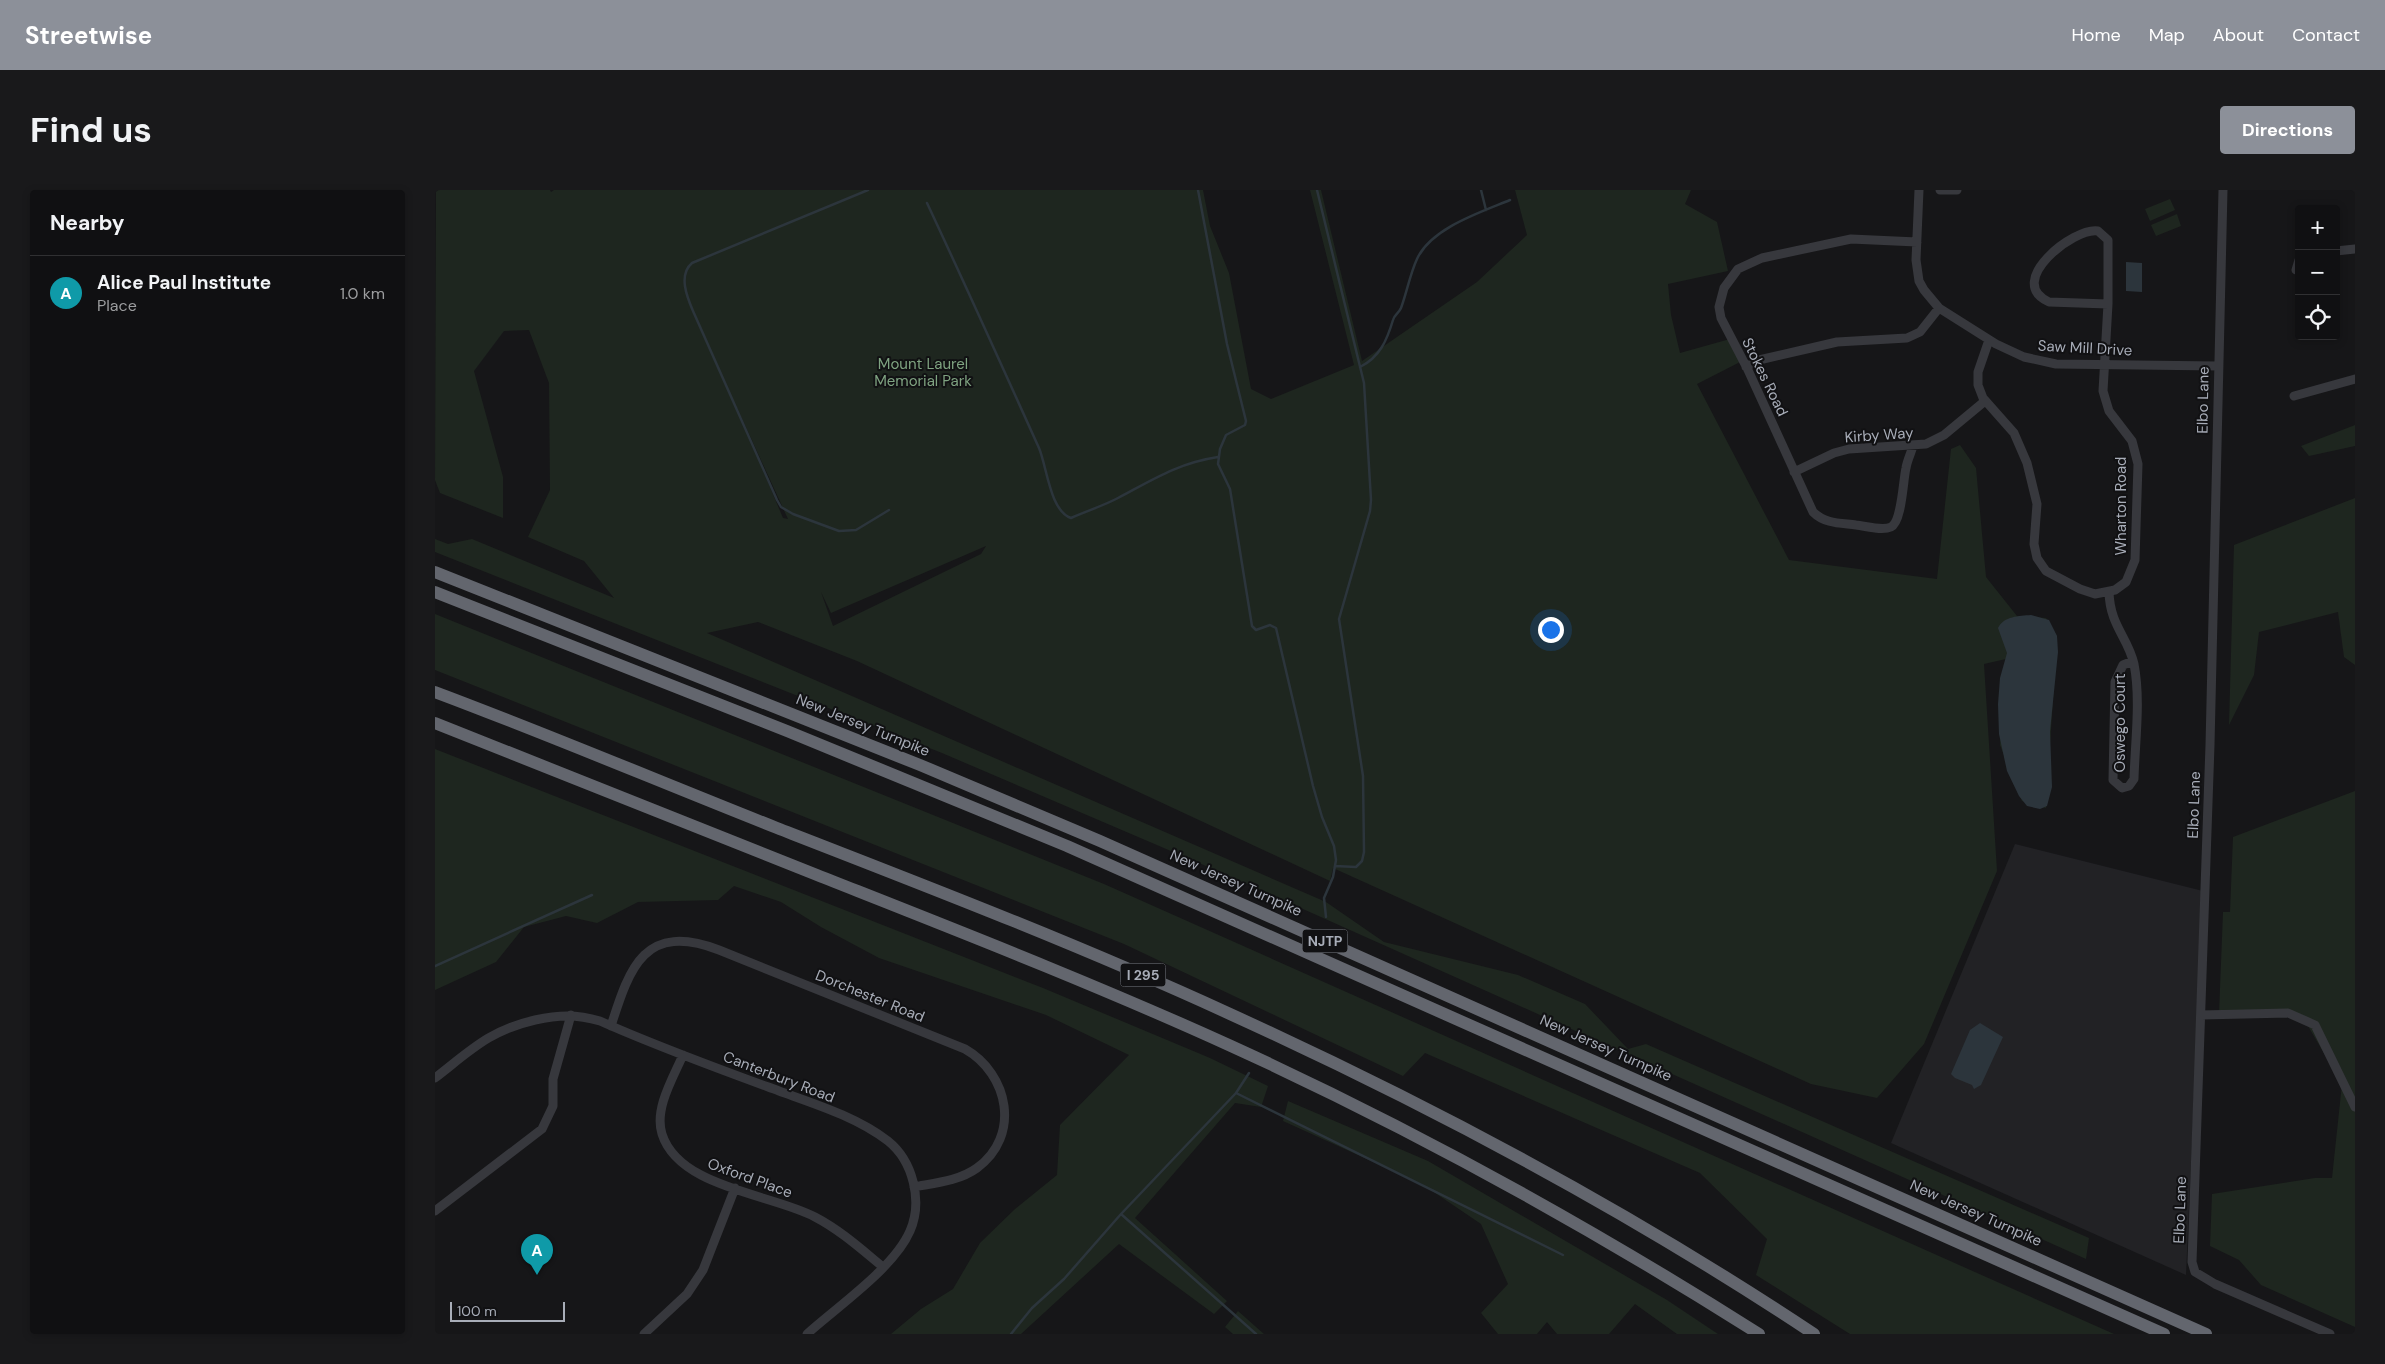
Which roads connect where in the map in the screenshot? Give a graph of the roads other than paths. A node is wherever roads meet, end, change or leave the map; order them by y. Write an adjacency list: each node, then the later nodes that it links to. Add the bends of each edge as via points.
1 (1919, 190): 5 (street, Saw Mill Drive)
2 (1940, 190): 3 (street)
3 (1957, 190)
4 (2223, 190): 12 (street, Elbo Lane)
5 (1917, 242): 9 (street, Saw Mill Drive, via 1919,281); 13 (street, Stokes Road, via 1851,240 1762,258 1738,269 1723,288 1719,313)
6 (2355, 249): 7 (street)
7 (2340, 251)
8 (2108, 304): 8 (street, Wharton Road, via 2109,247 2104,234 2098,230 2085,232 2066,244 2042,264 2035,276 2035,290 2043,300); 11 (street, Wharton Road)
9 (1939, 308): 10 (street, Saw Mill Drive); 13 (street, via 1920,332 1907,338 1837,342 1759,360)
10 (1989, 340): 11 (street, Saw Mill Drive, via 2014,354 2035,360 2056,364); 16 (street, via 1977,378)
11 (2104, 364): 12 (street, Saw Mill Drive); 21 (street, Wharton Road, via 2104,397 2113,417 2132,441 2138,464 2135,560 2126,582)
12 (2218, 366): 26 (street, Elbo Lane)
13 (1746, 367): 18 (street, Stokes Road)
14 (2355, 379): 15 (street)
15 (2294, 396)
16 (1985, 401): 17 (street, Kirby Way, via 1939,438); 21 (street, via 2009,426 2027,463 2037,504 2034,544 2041,565 2080,589 2095,594)
17 (1913, 446): 18 (street, Kirby Way, via 1849,449); 18 (street, Stokes Road, via 1906,466 1898,520 1891,527 1831,522 1818,517)
18 (1794, 472)
19 (435, 572): 40 (highway, New Jersey Turnpike / NJTP, via 920,765 1100,841)
20 (435, 592): 39 (highway, NJTP, via 1067,846)
21 (2109, 592): 22 (street, Oswego Court, via 2112,618)
22 (2133, 661): 22 (street, Oswego Court, via 2136,680 2134,779 2129,786 2122,788 2113,780 2115,682 2123,665)
23 (435, 692): 38 (highway, I 295, via 1018,923 1319,1055 1431,1111 1583,1194)
24 (435, 723): 37 (highway, I 295, via 1020,955 1231,1046 1520,1192 1631,1255)
25 (571, 1015): 27 (street, Canterbury Road); 29 (street, Canterbury Road, via 556,1015 504,1028); 33 (street, via 553,1079 550,1114 542,1129)
26 (2201, 1015): 30 (street, via 2288,1013 2315,1025); 41 (street, Elbo Lane, via 2192,1255 2195,1272 2215,1284)
27 (611, 1026): 28 (street, Canterbury Road); 31 (street, Dorchester Road, via 637,962 663,943 688,941 719,950 965,1049 985,1063 999,1086 1004,1111 1001,1136 988,1157 969,1172)
28 (683, 1055): 31 (street, Canterbury Road, via 869,1128 902,1156); 32 (street, Oxford Place, via 663,1104 662,1135 681,1163 705,1177)
29 (435, 1078)
30 (2355, 1107)
31 (914, 1187): 34 (street, Canterbury Road, via 914,1222 899,1249)
32 (735, 1188): 34 (street, Oxford Place, via 816,1218); 35 (street, via 695,1283)
33 (435, 1211)
34 (883, 1266): 36 (street, Canterbury Road)
35 (645, 1334)
36 (807, 1334)
37 (1759, 1334)
38 (1814, 1334)
39 (2163, 1334)
40 (2206, 1334)
41 (2330, 1334)

